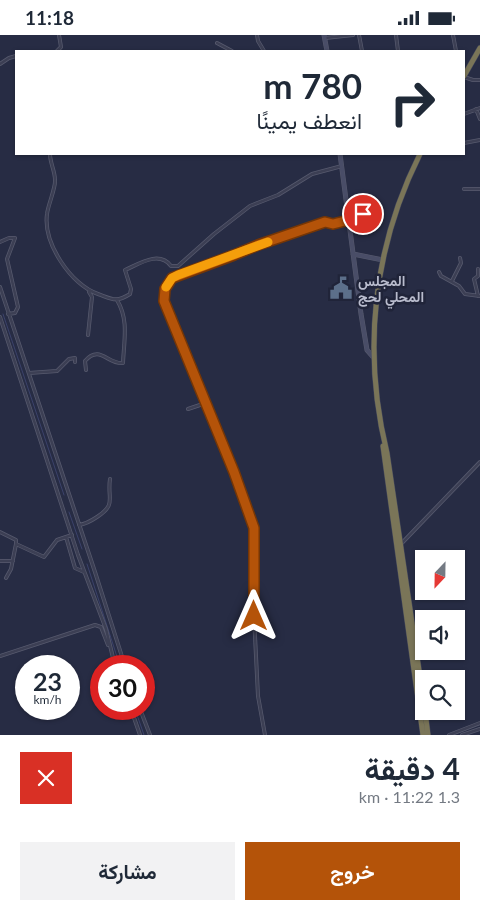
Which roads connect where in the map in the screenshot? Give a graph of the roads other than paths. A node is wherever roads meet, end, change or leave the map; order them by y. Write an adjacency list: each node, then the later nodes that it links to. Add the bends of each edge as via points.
1 (59, 35): 9 (street)
2 (258, 35): 14 (street)
3 (353, 35): 7 (street)
4 (358, 35): 16 (street)
5 (396, 35): 17 (street)
6 (453, 35): 18 (street)
7 (325, 37): 15 (main road)
8 (217, 43): 13 (street)
9 (61, 47): 11 (street); 12 (street)
10 (480, 48): 21 (highway)
11 (58, 50)
12 (62, 50)
13 (230, 50)
14 (262, 50)
15 (326, 50)
16 (362, 50)
17 (398, 50)
18 (456, 50)
19 (15, 56): 20 (street)
20 (0, 64)
21 (465, 74)
22 (465, 76): 23 (street)
23 (480, 80)
24 (478, 108): 25 (street); 26 (street)
25 (465, 114)
26 (480, 119)
27 (480, 141): 28 (street)
28 (465, 143)
29 (50, 155): 47 (street, via 56,181 46,227 55,254)
30 (340, 155): 32 (main road)
31 (420, 155): 42 (highway, via 397,208)
32 (342, 166): 37 (main road); 49 (street, via 312,174 278,195 250,206 178,266 156,258 125,270 130,294)
33 (464, 189): 34 (street)
34 (480, 189)
35 (366, 208): 36 (street)
36 (363, 214): 37 (street); 38 (street)
37 (349, 217): 40 (main road); 57 (street, via 258,245 172,278 165,289 164,301)
38 (366, 219)
39 (0, 243): 50 (street, via 15,238 7,259 18,307 15,313)
40 (353, 254): 42 (main road); 53 (main road, via 367,350)
41 (460, 258): 45 (street, via 461,263)
42 (383, 260): 53 (highway, via 376,302)
43 (478, 269): 48 (street, via 474,279)
44 (439, 272): 45 (street)
45 (452, 281): 48 (street, via 465,294)
46 (0, 287): 50 (street)
47 (88, 291): 49 (street); 52 (street, via 92,297)
48 (479, 296)
49 (117, 300): 55 (street, via 125,322 124,363 118,364 102,355 90,356 85,361)
50 (8, 314): 56 (street)
51 (0, 317): 64 (street)
52 (88, 335)
53 (374, 358): 59 (highway)
54 (76, 362): 56 (street, via 75,358 69,359 57,371)
55 (86, 370)
56 (29, 373): 62 (street)
57 (206, 403): 58 (street); 84 (street, via 254,528 258,696)
58 (188, 409)
59 (382, 433): 67 (highway); 85 (highway)
60 (480, 462): 67 (street)
61 (110, 479): 62 (street, via 110,505 106,512)
62 (79, 525): 74 (street)
63 (0, 532): 66 (street, via 16,540)
64 (72, 535): 65 (street); 70 (street)
65 (66, 536): 66 (street, via 57,540 44,557); 70 (street, via 75,568)
66 (16, 544): 69 (street)
67 (401, 544): 76 (highway)
68 (0, 561): 69 (street)
69 (13, 561): 71 (street)
70 (85, 573): 72 (street)
71 (6, 579)
72 (102, 625): 73 (street); 75 (street)
73 (112, 655)
74 (121, 655)
75 (0, 656)
76 (419, 670)
77 (135, 720): 82 (street)
78 (144, 720): 83 (street)
79 (426, 720): 86 (highway)
80 (480, 723): 87 (street)
81 (480, 729): 88 (street)
82 (140, 735)
83 (150, 735)
84 (265, 735)
85 (423, 735)
86 (428, 735)
87 (450, 735)
88 (462, 735)

